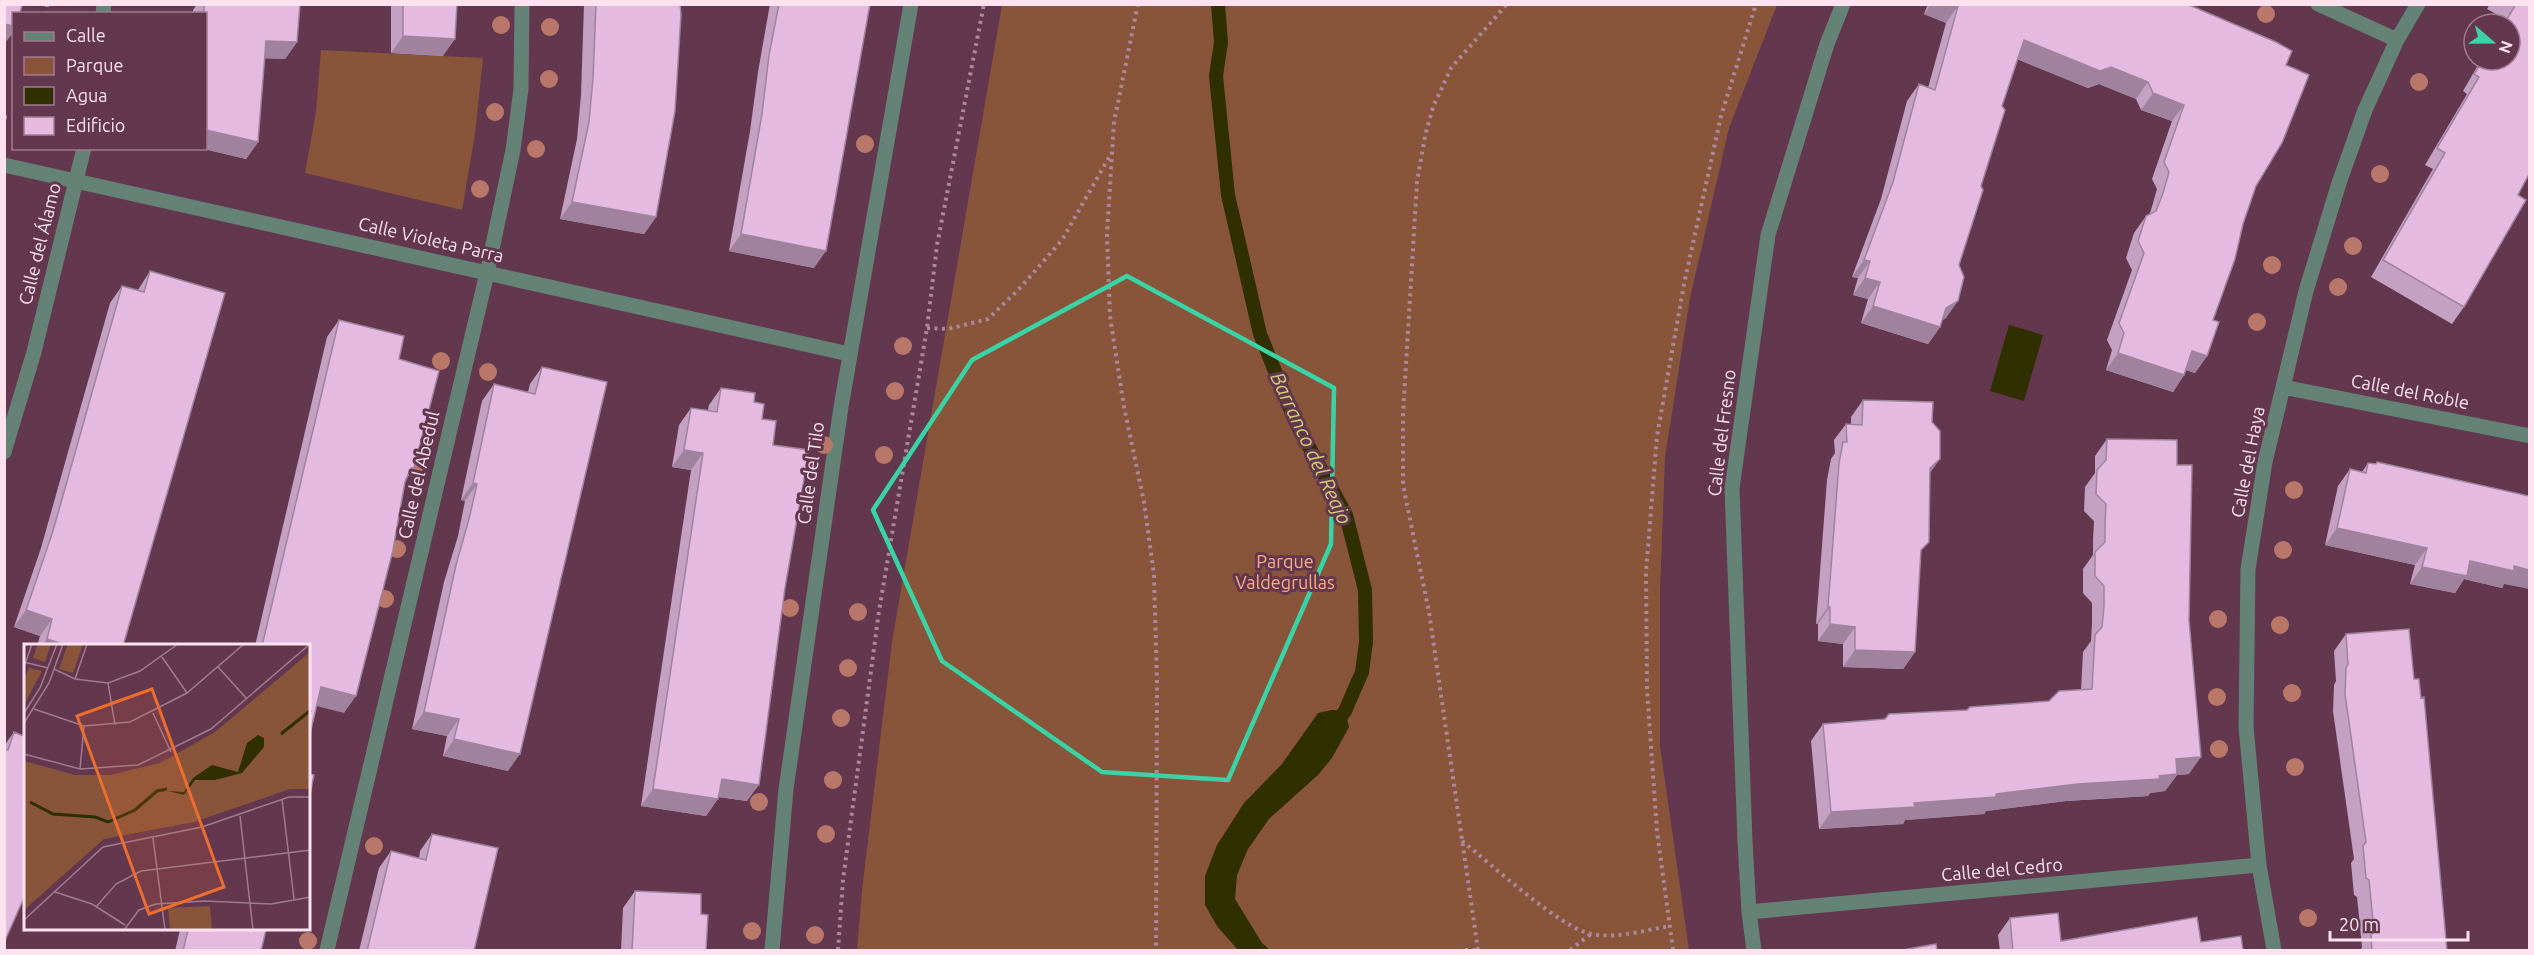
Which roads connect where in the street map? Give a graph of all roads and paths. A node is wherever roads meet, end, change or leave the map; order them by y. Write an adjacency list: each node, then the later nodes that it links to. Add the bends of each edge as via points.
1 (522, 4): 15 (street, Calle del Abedul, via 521,89 513,150)
2 (911, 4): 17 (street, Calle del Tilo)
3 (984, 4): 16 (path, via 937,245)
4 (1138, 4): 12 (path, via 1113,122)
5 (1507, 4): 21 (path, via 1451,68 1433,106 1425,136 1417,182 1403,414 1403,485 1429,612)
6 (1756, 4): 24 (path, via 1721,116 1684,284 1657,436 1646,572 1647,690 1657,831)
7 (1843, 4): 23 (street, Calle del Fresno, via 1768,235 1732,488)
8 (2318, 4): 10 (street)
9 (2418, 4): 10 (street, Calle del Haya)
10 (2397, 40): 18 (street, Calle del Haya, via 2365,110 2339,183 2306,291)
11 (84, 150): 14 (street, Calle del Álamo)
12 (1112, 151): 16 (path, via 1062,240 988,319 948,329); 30 (path, via 1107,234 1110,316 1154,575)
13 (4, 165): 14 (street, Calle Violeta Parra)
14 (76, 182): 15 (street, Calle Violeta Parra); 20 (street, Calle del Álamo, via 34,352)
15 (487, 273): 17 (street, Calle Violeta Parra); 27 (street, Calle del Abedul)
16 (927, 328): 29 (path, via 878,623 843,880)
17 (849, 354): 28 (street, Calle del Tilo, via 786,789)
18 (2283, 387): 19 (street, Calle del Roble); 22 (street, Calle del Haya, via 2265,462 2248,569 2246,727)
19 (2529, 435)
20 (4, 453)
21 (1462, 840): 25 (path, via 1558,919); 26 (path)
22 (2259, 865): 23 (street, Calle del Cedro); 35 (street, Calle del Haya)
23 (1749, 912): 34 (street, Calle del Fresno)
24 (1670, 926): 25 (path, via 1621,934); 33 (path)
25 (1591, 934): 32 (path)
26 (1478, 950): 31 (path)
27 (327, 951)
28 (772, 951)
29 (838, 951)
30 (1156, 951)
31 (1465, 951)
32 (1570, 951)
33 (1673, 951)
34 (1754, 951)
35 (2274, 951)

